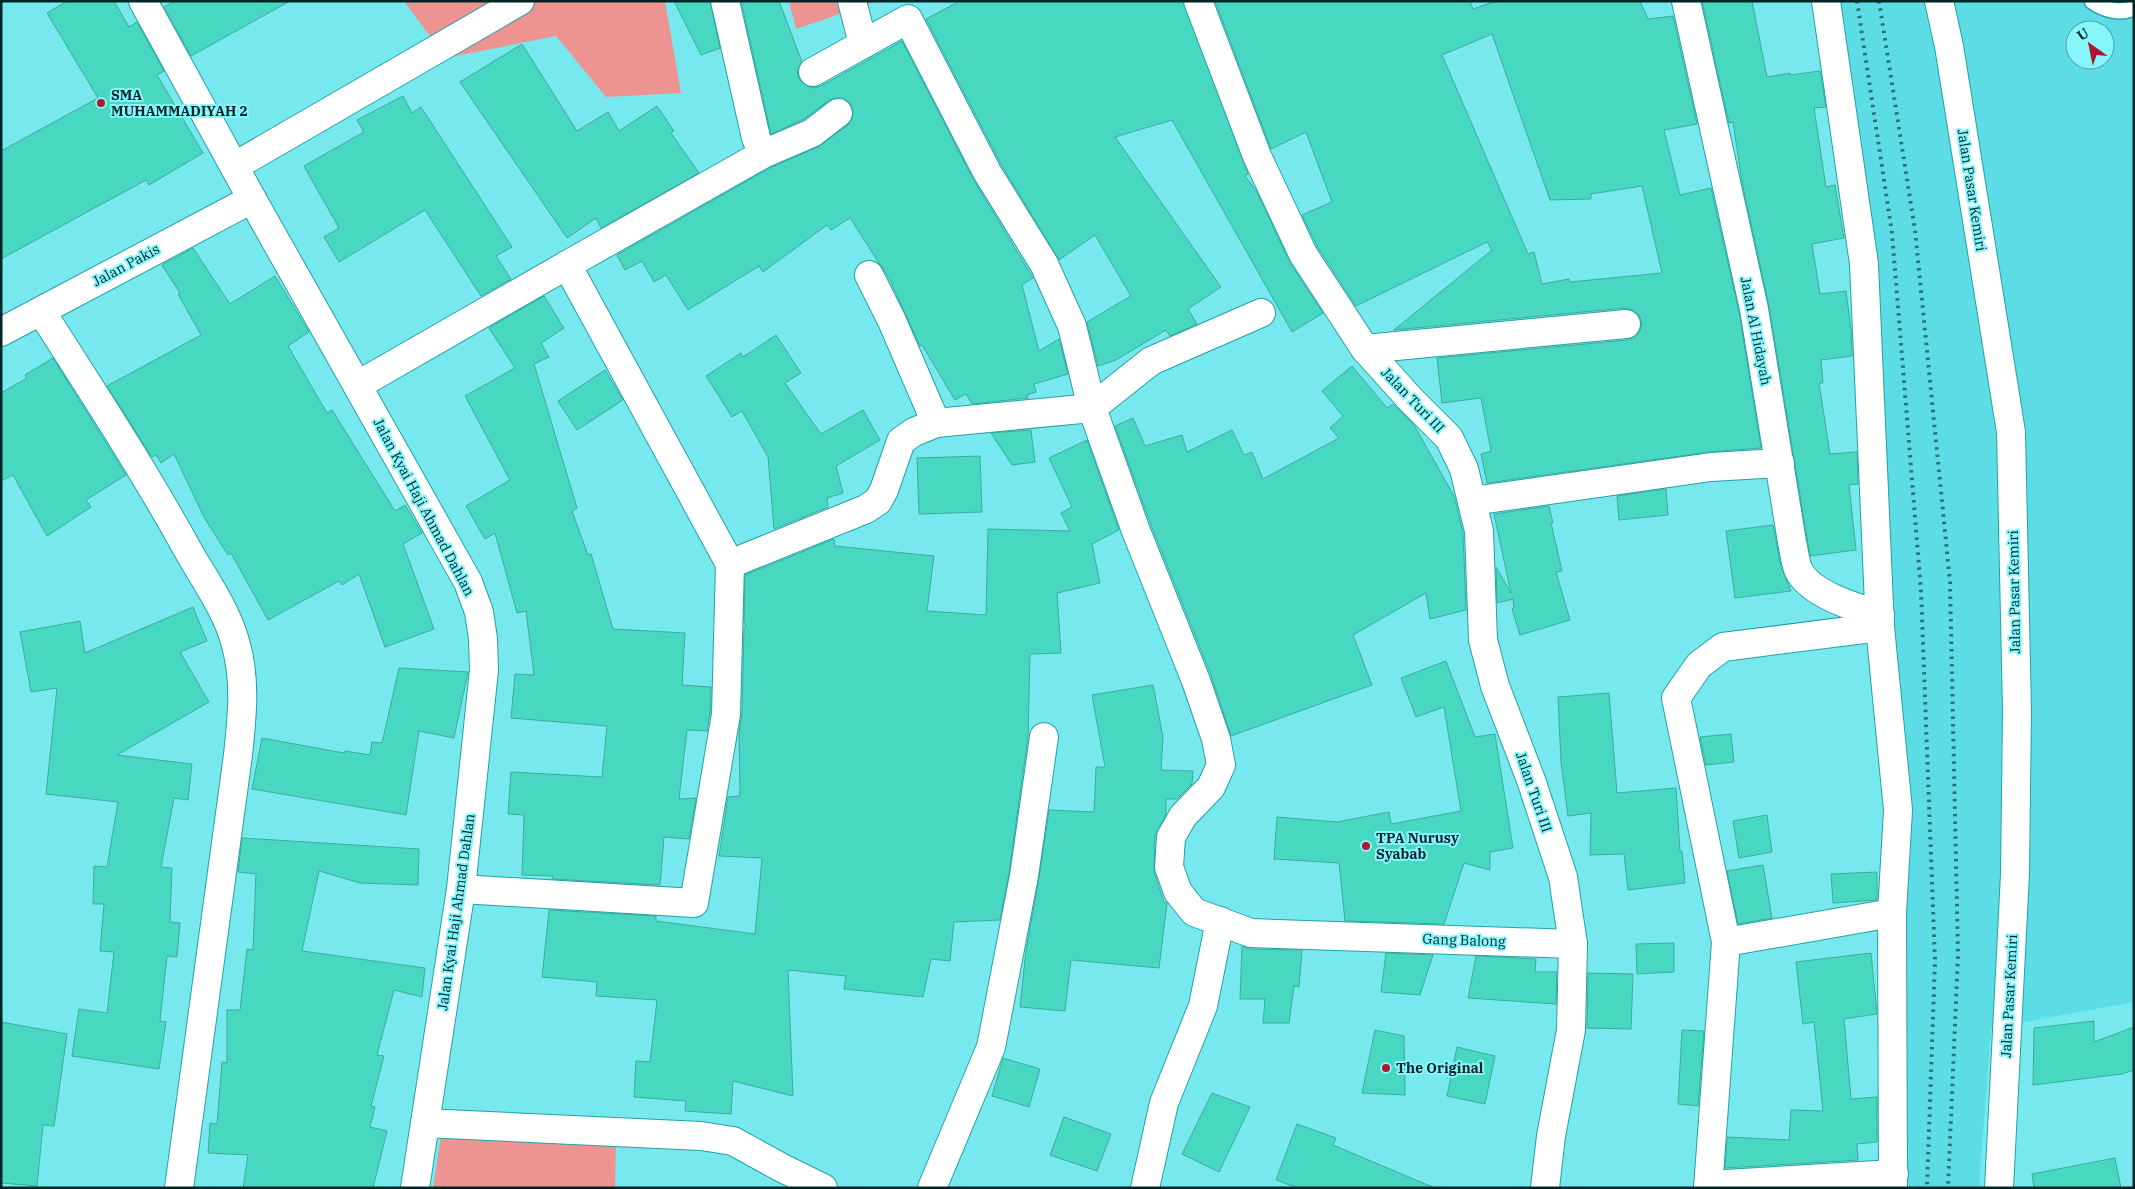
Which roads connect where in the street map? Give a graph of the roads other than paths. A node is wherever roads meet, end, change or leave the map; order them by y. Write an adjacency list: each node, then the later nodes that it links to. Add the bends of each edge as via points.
1 (143, 1): 15 (street, Jalan Kyai Haji Ahmad Dahlan)
2 (520, 1): 15 (street)
3 (725, 1): 14 (street, via 756,138)
4 (852, 1): 11 (street)
5 (1198, 1): 23 (street, Jalan Turi III, via 1257,156 1302,254)
6 (1686, 1): 27 (street, Jalan Al Hidayah, via 1754,309)
7 (1826, 1): 30 (street, via 1864,264)
8 (1939, 1): 46 (street, Jalan Pasar Kemiri, via 2011,432 2016,874)
9 (2092, 1): 10 (lane, via 2099,7 2116,11)
10 (2134, 8)
11 (863, 44): 12 (street); 25 (street, via 908,19 987,172 1044,264 1072,326)
12 (813, 72)
13 (838, 113): 14 (street, via 812,134)
14 (764, 154): 17 (street)
15 (235, 166): 16 (street, Jalan Kyai Haji Ahmad Dahlan)
16 (252, 199): 19 (street, Jalan Pakis); 24 (street, Jalan Kyai Haji Ahmad Dahlan)
17 (567, 265): 24 (street); 29 (street)
18 (869, 275): 26 (street)
19 (41, 311): 22 (street, Jalan Pakis); 40 (street, via 157,494 228,621 242,670 244,696 238,755)
20 (1262, 312): 25 (street, via 1151,361)
21 (1626, 324): 23 (street)
22 (1, 332)
23 (1365, 349): 28 (street, Jalan Turi III, via 1449,438 1464,469)
24 (358, 385): 32 (street, Jalan Kyai Haji Ahmad Dahlan, via 468,582 479,612 484,670)
25 (1092, 408): 26 (street); 34 (street, Gang Balong, via 1216,739 1221,764 1211,787 1183,816 1171,837 1170,867 1178,892 1194,912)
26 (936, 423): 29 (street, via 901,441 878,501 866,509)
27 (1780, 463): 28 (street, via 1711,468); 30 (street, Jalan Al Hidayah, via 1798,570 1813,585)
28 (1472, 501): 36 (street, Jalan Turi III, via 1479,531 1484,640 1495,686 1563,877)
29 (730, 564): 32 (street, via 726,714 694,903)
30 (1880, 621): 33 (street, via 1898,810); 35 (street, via 1723,647 1699,665 1676,698)
31 (1044, 736): 43 (street, via 1024,876 992,1047)
32 (461, 889): 37 (street, Jalan Kyai Haji Ahmad Dahlan)
33 (1892, 913): 35 (street); 38 (street)
34 (1220, 921): 36 (street, Gang Balong, via 1251,932); 44 (street, via 1203,1006 1164,1103)
35 (1726, 942): 39 (street)
36 (1573, 944): 45 (street, via 1571,1030)
37 (425, 1123): 41 (street, Jalan Kyai Haji Ahmad Dahlan); 42 (street, via 701,1136 733,1141)
38 (1893, 1181): 39 (street)
39 (1708, 1186)
40 (179, 1188)
41 (415, 1188)
42 (823, 1188)
43 (932, 1188)
44 (1145, 1188)
45 (1545, 1188)
46 (1999, 1188)

